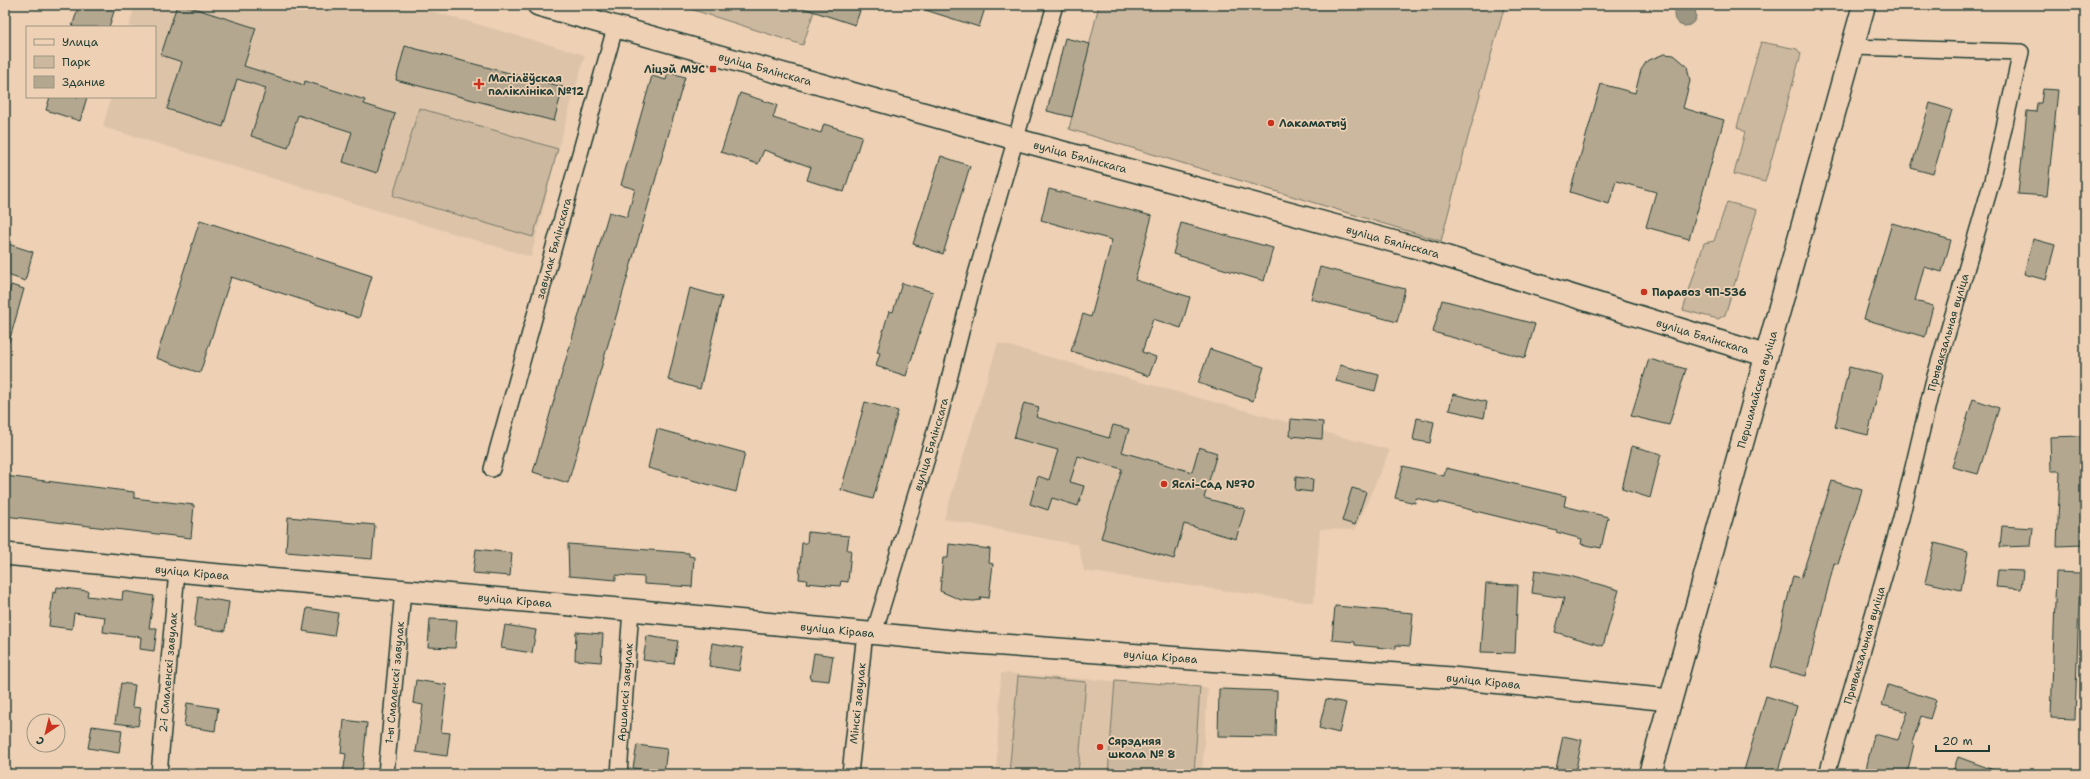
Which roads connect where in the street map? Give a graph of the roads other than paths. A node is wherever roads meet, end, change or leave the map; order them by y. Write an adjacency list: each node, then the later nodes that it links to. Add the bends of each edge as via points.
1 (538, 5): 4 (street, вуліца Бялінскага)
2 (1055, 5): 6 (street, вуліца Бялінскага)
3 (1864, 5): 5 (main road, Першамайская вуліца)
4 (615, 28): 6 (street, вуліца Бялінскага); 8 (street, завулак Бялінскага)
5 (1852, 47): 7 (main road, Першамайская вуліца); 20 (street, Прывакзальная вуліца, via 2021,52 1992,181 1933,383 1901,518)
6 (1015, 139): 7 (street, вуліца Бялінскага, via 1425,250); 13 (street, вуліца Бялінскага, via 972,288 940,415)
7 (1767, 356): 14 (main road, Першамайская вуліца)
8 (492, 469)
9 (5, 554): 10 (street, вуліца Кірава)
10 (177, 571): 11 (street, вуліца Кірава); 15 (street, 2-і Смаленскі завулак)
11 (403, 590): 12 (street, вуліца Кірава); 16 (street, 1-ы Смаленскі завулак)
12 (630, 610): 13 (street, вуліца Кірава); 17 (street, Аршанскі завулак)
13 (869, 632): 14 (street, вуліца Кірава, via 962,642 1452,678); 18 (street, Мінскі завулак)
14 (1670, 700): 19 (main road, Першамайская вуліца)
15 (159, 774)
16 (386, 774)
17 (619, 774)
18 (850, 774)
19 (1650, 774)
20 (1827, 774)

